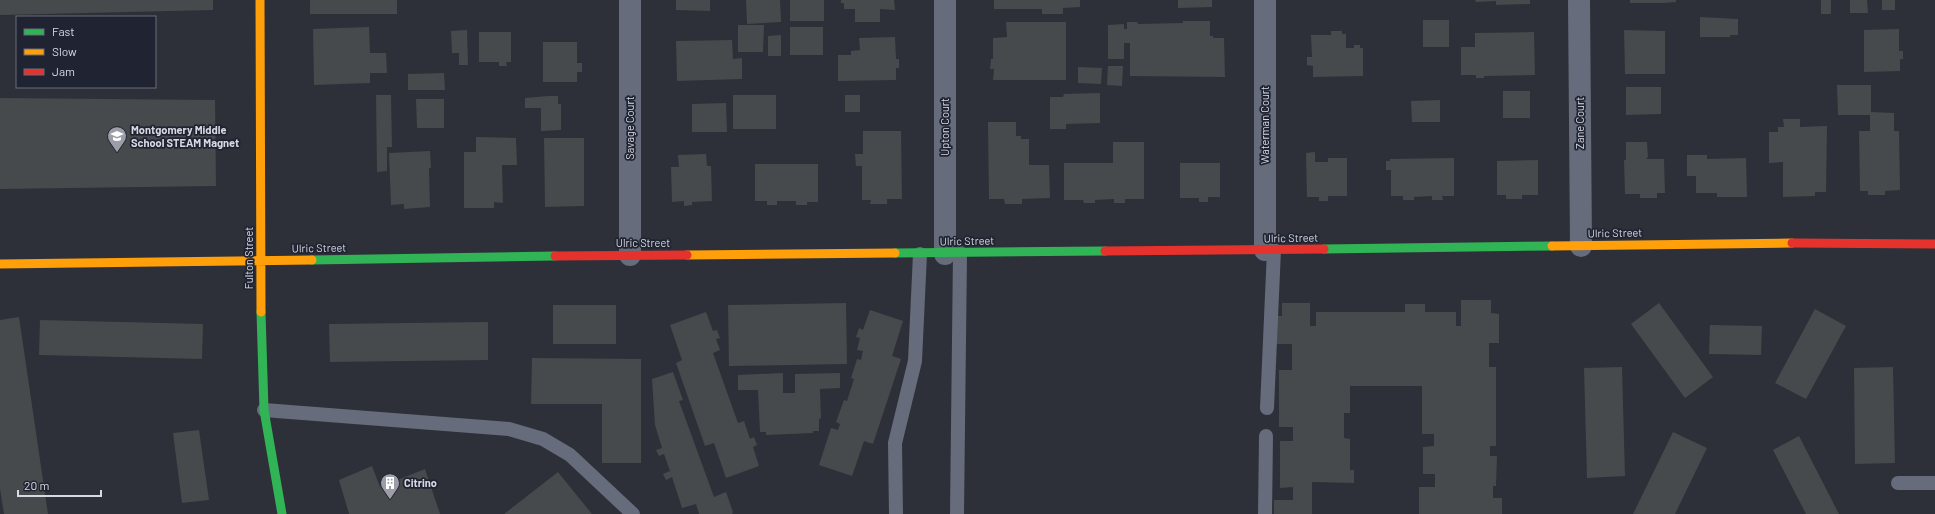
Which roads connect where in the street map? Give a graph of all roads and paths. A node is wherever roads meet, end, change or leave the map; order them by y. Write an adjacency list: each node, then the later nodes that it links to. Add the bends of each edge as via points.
1 (260, 0): 12 (main road, Fulton Street)
2 (630, 0): 11 (street, Savage Court)
3 (946, 0): 10 (street, Upton Court)
4 (1265, 0): 8 (street, Waterman Court)
5 (1579, 0): 7 (street, Zane Court)
6 (1935, 244): 7 (main road, Ulric Street, via 1865,242)
7 (1581, 246): 8 (main road, Ulric Street)
8 (1270, 250): 10 (main road, Ulric Street); 14 (lane)
9 (920, 254): 10 (main road, Ulric Street); 11 (main road, Ulric Street); 21 (lane, via 915,361 895,443)
10 (953, 254): 22 (lane)
11 (630, 255): 12 (main road, Ulric Street)
12 (261, 260): 13 (main road, Ulric Street); 15 (main road, Fulton Street)
13 (0, 264)
14 (1267, 408)
15 (264, 410): 19 (main road, Fulton Street); 20 (lane, via 509,429 543,439 570,455)
16 (1266, 436): 23 (lane)
17 (1898, 483): 18 (lane)
18 (1935, 483)
19 (282, 514)
20 (633, 514)
21 (896, 514)
22 (958, 514)
23 (1265, 514)

